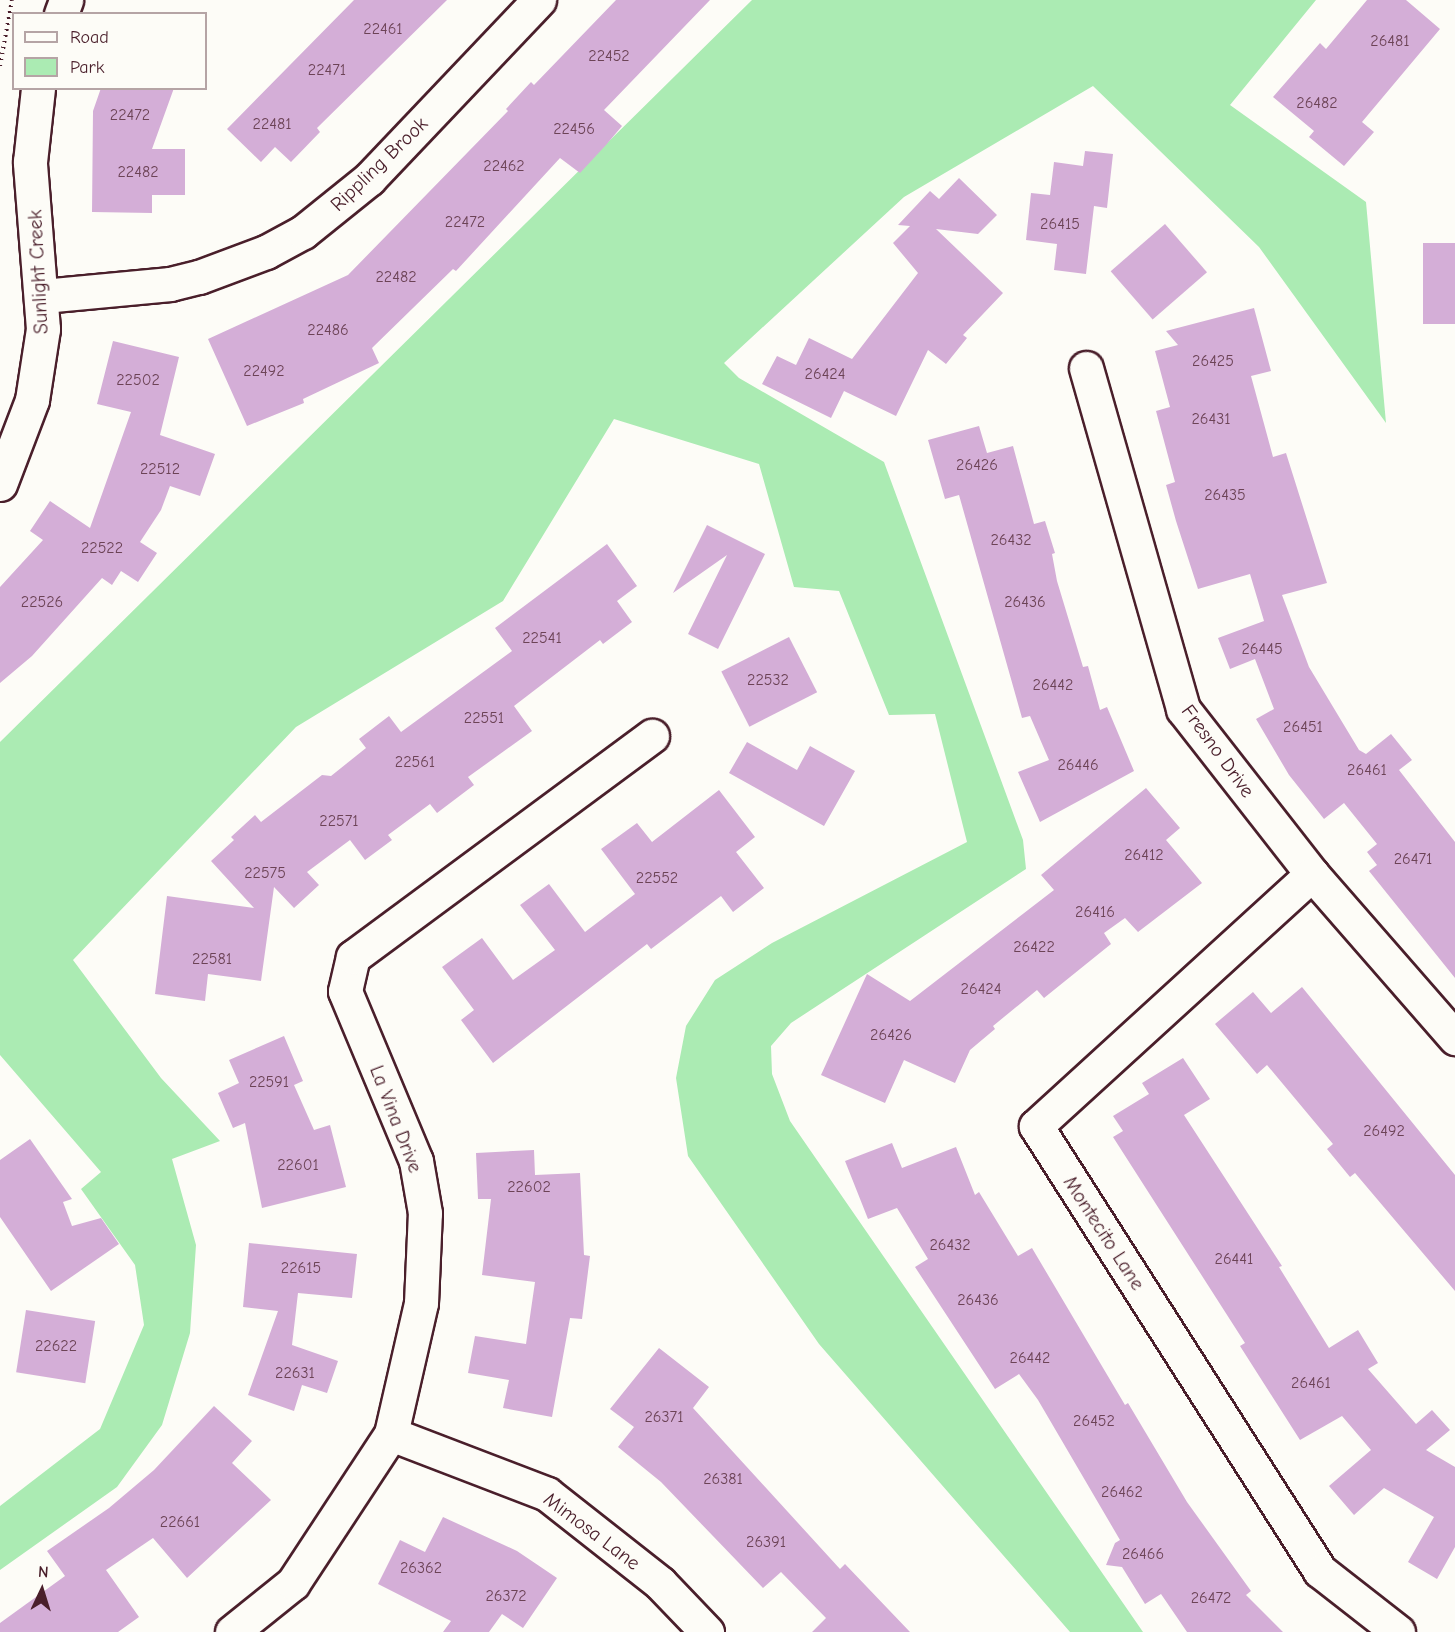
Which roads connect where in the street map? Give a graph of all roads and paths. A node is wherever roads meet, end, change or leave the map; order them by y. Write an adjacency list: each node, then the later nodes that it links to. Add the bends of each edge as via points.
1 (12, 0): 3 (path)
2 (539, 0): 5 (street, Rippling Brook, via 369,179 303,232 266,252 199,277 170,284)
3 (0, 66)
4 (38, 90): 5 (street, Sunlight Creek, via 30,162)
5 (43, 296): 7 (street, Sunlight Creek, via 43,329 32,400)
6 (1086, 368): 9 (street, Fresno Drive, via 1183,709)
7 (0, 484)
8 (652, 736): 11 (street, La Vina Drive, via 353,957 345,991 416,1161 425,1213 421,1303)
9 (1312, 874): 10 (street, Fresno Drive); 14 (street, Montecito Lane, via 1036,1126 1320,1571)
10 (1455, 1038)
11 (391, 1434): 12 (street, La Vina Drive, via 293,1583); 13 (street, Mimosa Lane, via 546,1494 660,1583)
12 (232, 1632)
13 (708, 1632)
14 (1398, 1632)

